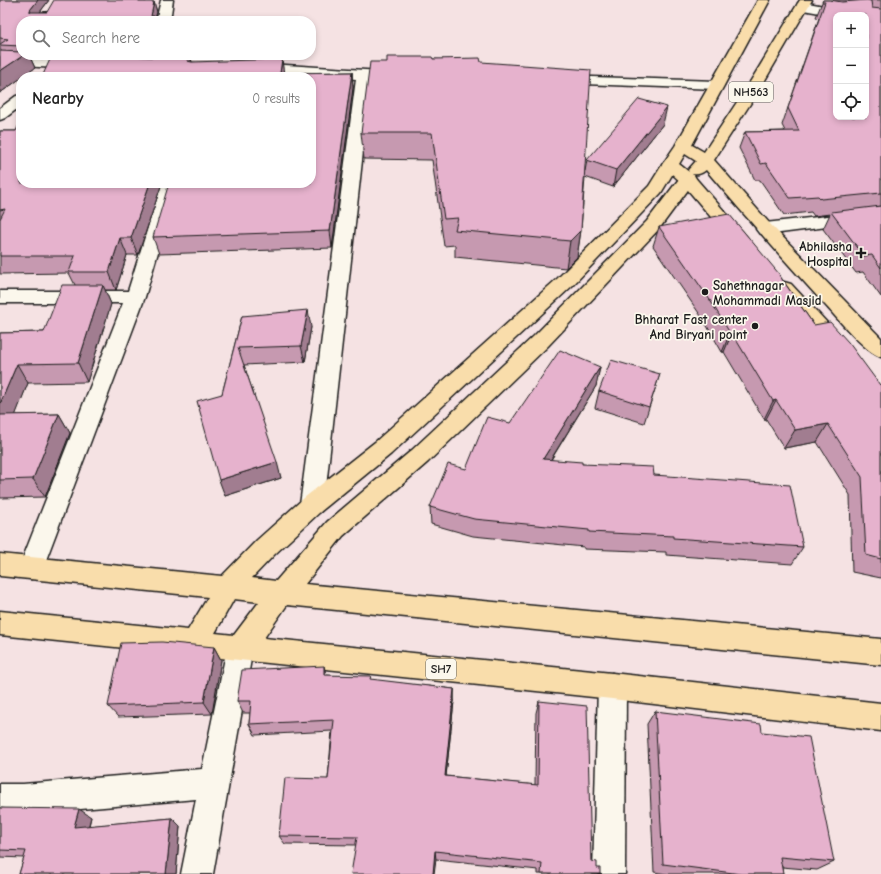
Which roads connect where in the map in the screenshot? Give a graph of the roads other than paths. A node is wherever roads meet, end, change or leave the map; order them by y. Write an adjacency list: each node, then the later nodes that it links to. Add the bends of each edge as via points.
1 (167, 0): 5 (street)
2 (764, 0): 16 (main road, NH563)
3 (804, 3): 4 (street); 20 (main road, NH563, via 754,87)
4 (838, 12)
5 (164, 16)
6 (16, 57): 8 (street)
7 (39, 60): 9 (street)
8 (0, 61)
9 (66, 64): 10 (street); 12 (street)
10 (88, 65)
11 (238, 66): 13 (street)
12 (56, 72)
13 (364, 75): 14 (street); 32 (street)
14 (411, 76)
15 (545, 80): 16 (street)
16 (717, 84): 19 (main road, NH563)
17 (16, 103): 18 (street)
18 (0, 114)
19 (683, 146): 20 (main road); 21 (main road, NH563)
20 (706, 160): 22 (main road, NH563); 25 (main road)
21 (670, 165): 22 (main road); 32 (main road, via 655,189 565,282 383,448)
22 (688, 179): 26 (main road); 36 (main road, via 653,225 547,336 420,456 334,529)
23 (168, 188): 29 (street)
24 (881, 216): 25 (street)
25 (765, 229): 30 (main road)
26 (748, 249)
27 (775, 278): 31 (main road)
28 (0, 297): 29 (street)
29 (135, 297): 34 (street)
30 (881, 350)
31 (850, 359)
32 (312, 505): 35 (main road, via 266,547)
33 (0, 565): 34 (main road)
34 (31, 568): 35 (main road)
35 (226, 589): 36 (main road); 38 (main road)
36 (282, 592): 39 (main road); 40 (main road)
37 (0, 623): 38 (main road, SH7)
38 (195, 643): 39 (main road, SH7)
39 (240, 648): 41 (main road, SH7); 43 (street)
40 (881, 652)
41 (612, 686): 42 (main road, SH7); 46 (street)
42 (881, 717)
43 (215, 783): 44 (street); 45 (street)
44 (0, 799)
45 (197, 874)
46 (609, 874)

